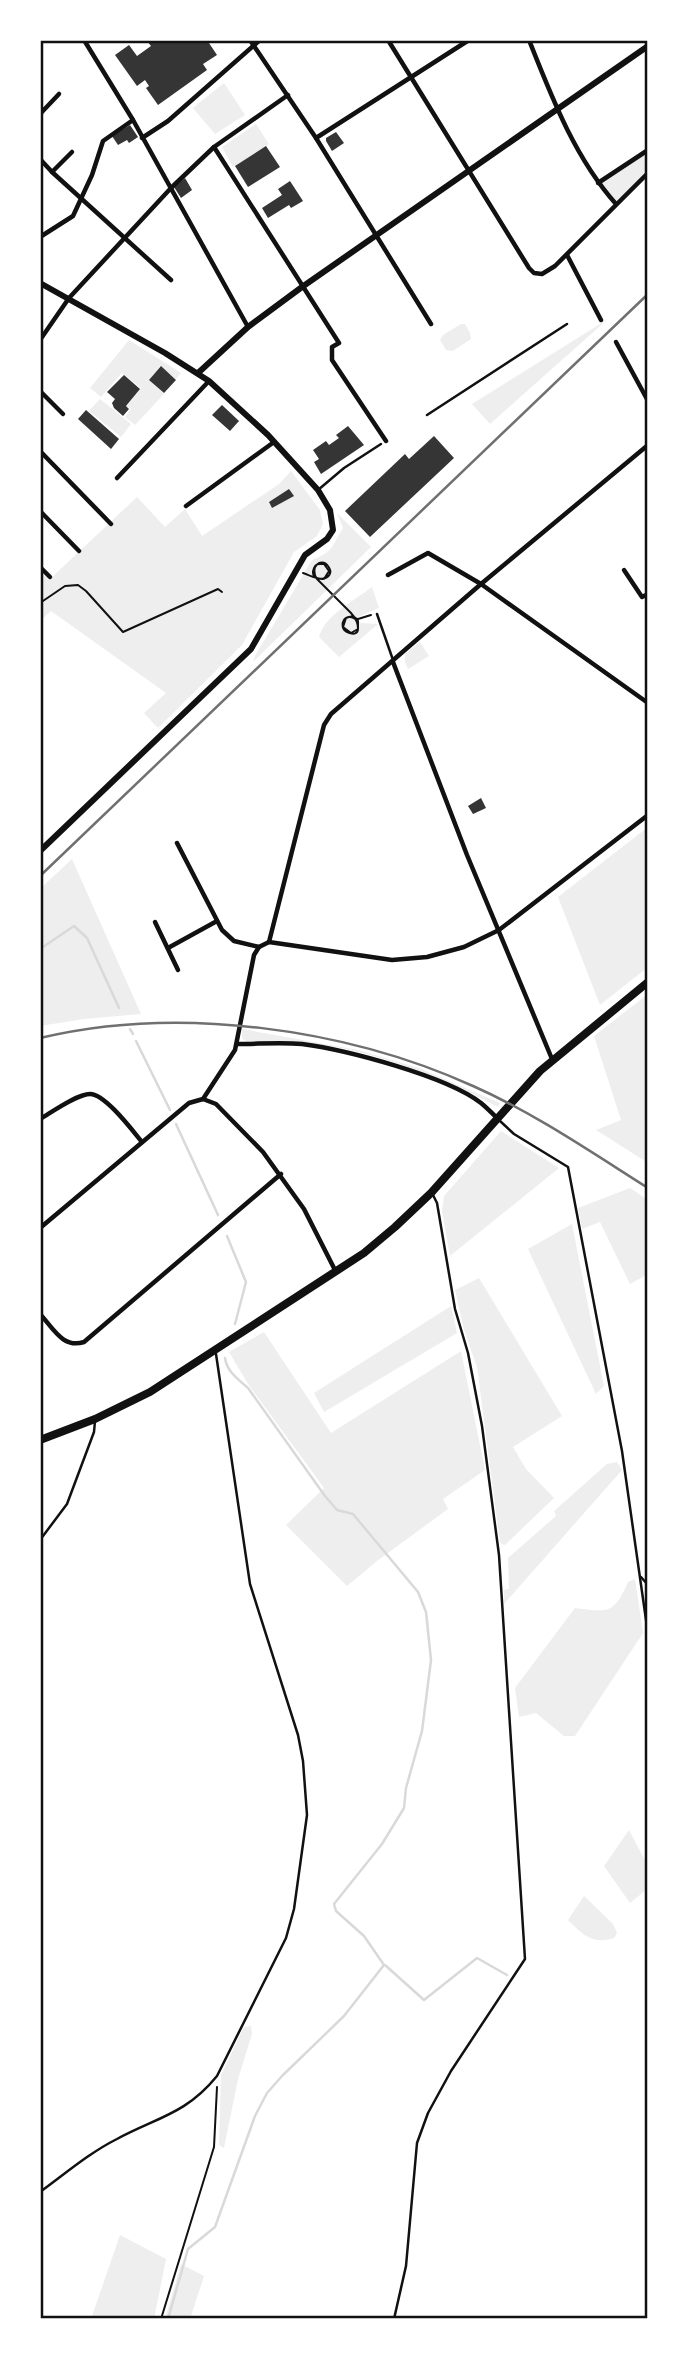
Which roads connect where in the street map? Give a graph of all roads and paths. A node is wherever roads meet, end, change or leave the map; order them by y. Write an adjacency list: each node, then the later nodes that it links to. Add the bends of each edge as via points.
1 (84, 40): 14 (street)
2 (260, 40): 6 (street)
3 (388, 40): 9 (street)
4 (469, 40): 7 (street)
5 (529, 40): 12 (street)
6 (252, 43): 11 (street); 15 (street, via 168,121)
7 (459, 43): 9 (street)
8 (648, 46): 12 (street)
9 (412, 77): 16 (street); 21 (street)
10 (59, 94): 13 (street)
11 (288, 95): 16 (street); 17 (street)
12 (557, 110): 21 (street); 24 (street)
13 (40, 114)
14 (134, 120): 15 (street); 26 (street, via 103,141)
15 (142, 138): 25 (street)
16 (316, 138): 28 (street)
17 (214, 147): 25 (street); 34 (street)
18 (648, 150): 24 (street)
19 (72, 152): 22 (street)
20 (40, 159): 22 (street)
21 (470, 170): 28 (street); 31 (street, via 534,273 542,274)
22 (52, 172): 26 (street)
23 (648, 173): 27 (street)
24 (598, 183): 27 (street)
25 (171, 188): 30 (street); 39 (street)
26 (81, 199): 29 (street, via 73,216); 30 (street)
27 (616, 204): 31 (street)
28 (376, 236): 34 (street); 37 (street)
29 (40, 237)
30 (127, 238): 32 (street); 35 (street)
31 (567, 255): 36 (street)
32 (171, 280)
33 (40, 283): 35 (street)
34 (302, 287): 39 (street); 49 (street, via 339,343 332,347 332,360)
35 (69, 299): 40 (street); 42 (street)
36 (601, 320)
37 (431, 324)
38 (567, 324): 47 (lane)
39 (247, 327): 42 (street)
40 (40, 340)
41 (616, 342): 45 (street)
42 (198, 373): 43 (street)
43 (209, 381): 48 (street); 52 (street)
44 (40, 391): 46 (street)
45 (648, 401)
46 (62, 414)
47 (427, 415)
48 (274, 442): 53 (street); 54 (street)
49 (384, 443): 53 (lane)
50 (648, 444): 65 (street)
51 (40, 451): 56 (street)
52 (117, 478)
53 (318, 490): 60 (street, via 330,510 333,530 309,550)
54 (186, 506)
55 (40, 511): 57 (street)
56 (111, 524)
57 (79, 551)
58 (322, 564): 64 (path, via 329,573); 64 (path, via 314,569 314,575); 71 (path, via 315,567 314,575 358,620)
59 (40, 567): 63 (street)
60 (296, 570): 64 (path); 76 (street, via 251,649)
61 (624, 570): 67 (street, via 642,597)
62 (388, 576): 65 (street, via 428,553)
63 (50, 577)
64 (324, 579)
65 (481, 584): 72 (street); 73 (street)
66 (222, 592): 68 (path, via 218,589 123,632 78,585 65,586)
67 (648, 594)
68 (40, 603)
69 (377, 614): 70 (path); 72 (lane)
70 (346, 618): 71 (path, via 345,631); 71 (path, via 358,621)
71 (353, 633)
72 (393, 662): 79 (street); 80 (street, via 324,725)
73 (648, 703)
74 (648, 815): 79 (street)
75 (177, 843): 77 (street)
76 (40, 851)
77 (217, 921): 81 (street, via 234,941); 82 (street)
78 (155, 922): 82 (street)
79 (499, 930): 80 (street, via 446,953 407,959); 86 (street)
80 (269, 943): 81 (street)
81 (259, 947): 85 (street)
82 (168, 948): 83 (street)
83 (178, 970)
84 (648, 982): 86 (main road)
85 (237, 1044): 87 (street); 89 (street, via 300,1044 414,1072 480,1102)
86 (552, 1059): 89 (main road)
87 (203, 1099): 90 (street, via 189,1103); 91 (street, via 216,1104 239,1125)
88 (40, 1119): 90 (street, via 79,1097 97,1095)
89 (498, 1119): 92 (main road); 100 (lane, via 568,1167 622,1451)
90 (142, 1142): 93 (street)
91 (281, 1174): 94 (street); 95 (street, via 84,1342 64,1341)
92 (428, 1190): 94 (main road, via 377,1243); 106 (lane, via 437,1203 482,1426 498,1544 525,1959 451,2070 417,2143 407,2266)
93 (40, 1228)
94 (336, 1273): 96 (main road)
95 (40, 1314)
96 (215, 1350): 97 (main road, via 150,1392); 103 (lane, via 250,1584 301,1747 307,1815 289,1929)
97 (95, 1419): 98 (main road); 99 (lane, via 67,1504)
98 (40, 1440)
99 (40, 1540)
100 (640, 1577): 101 (lane); 102 (lane)
101 (648, 1585)
102 (648, 1634)
103 (217, 2076): 104 (lane, via 180,2110 107,2144); 105 (path, via 214,2147)
104 (40, 2192)
105 (161, 2319)
106 (394, 2319)

